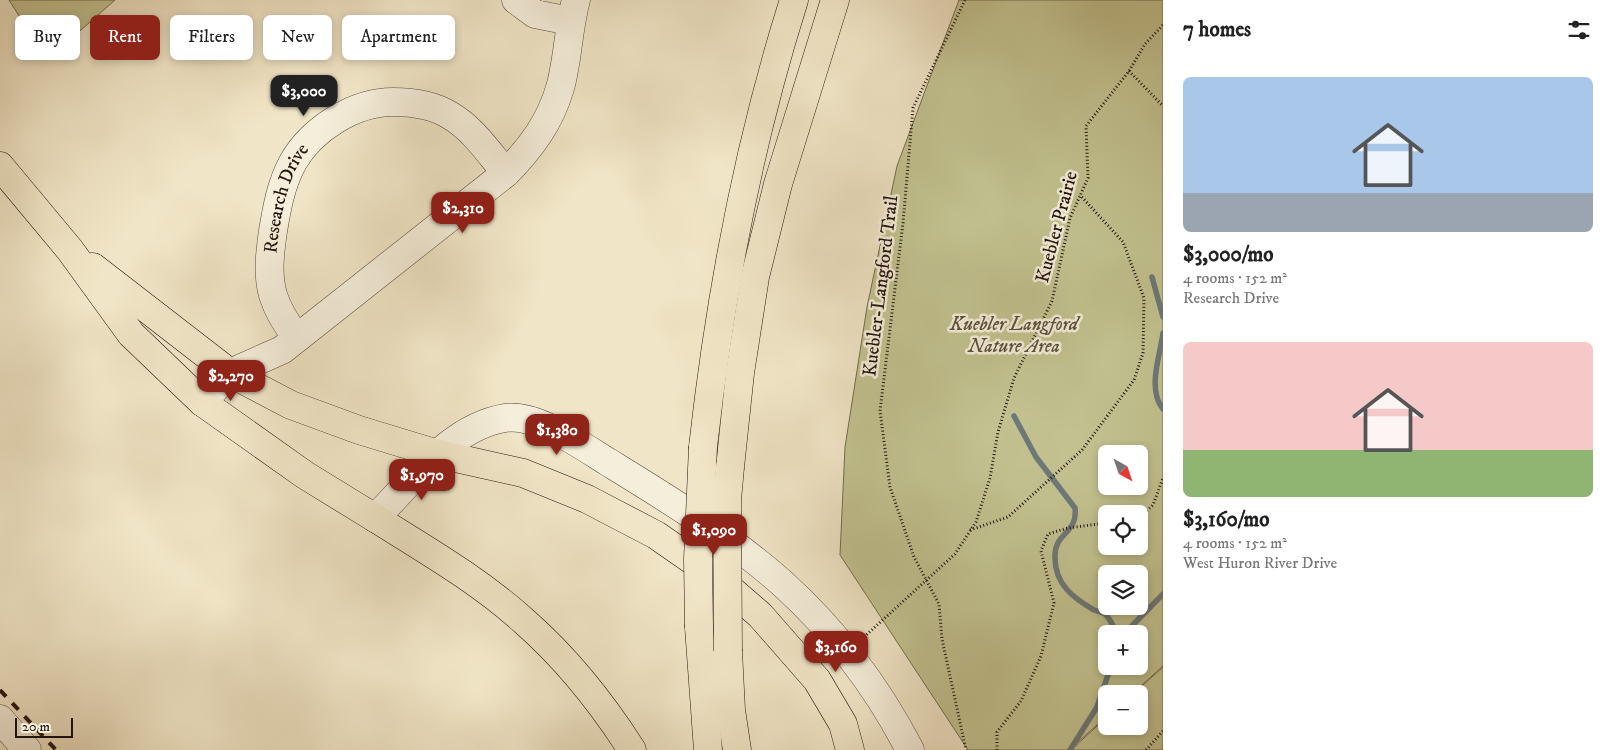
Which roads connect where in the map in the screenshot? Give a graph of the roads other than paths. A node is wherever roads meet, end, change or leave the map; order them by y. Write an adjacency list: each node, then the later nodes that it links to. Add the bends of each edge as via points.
1 (516, 0): 4 (street, via 535,14)
2 (794, 0): 16 (main road, bridge, via 759,122 724,286 703,447 698,559 699,627)
3 (835, 0): 17 (main road, bridge, via 778,184 755,277 740,373 727,519 728,651)
4 (573, 11): 6 (street, via 560,88 545,125 529,150)
5 (0, 166): 7 (main road)
6 (506, 173): 8 (street); 8 (street, Research Drive, via 471,132 451,116 427,105 379,102 350,112 326,126 305,145 293,163 278,198 271,244 269,266 273,295 284,321)
7 (70, 250): 9 (main road); 10 (main road, via 131,334)
8 (297, 338): 9 (street, via 282,350)
9 (230, 373): 10 (street); 11 (main road, via 291,405 358,430)
10 (202, 402): 12 (main road, via 305,475)
11 (438, 454): 12 (street); 18 (main road, via 523,473 587,499 656,536 715,576 760,615 817,680 843,724); 19 (street, via 463,434 506,417 535,422 669,500 720,534 782,583 870,682)
12 (375, 518): 15 (main road, via 464,574 525,621 608,712)
13 (0, 720): 14 (street)
14 (27, 750)
15 (632, 750)
16 (708, 750)
17 (737, 750)
18 (850, 750)
19 (910, 750)

